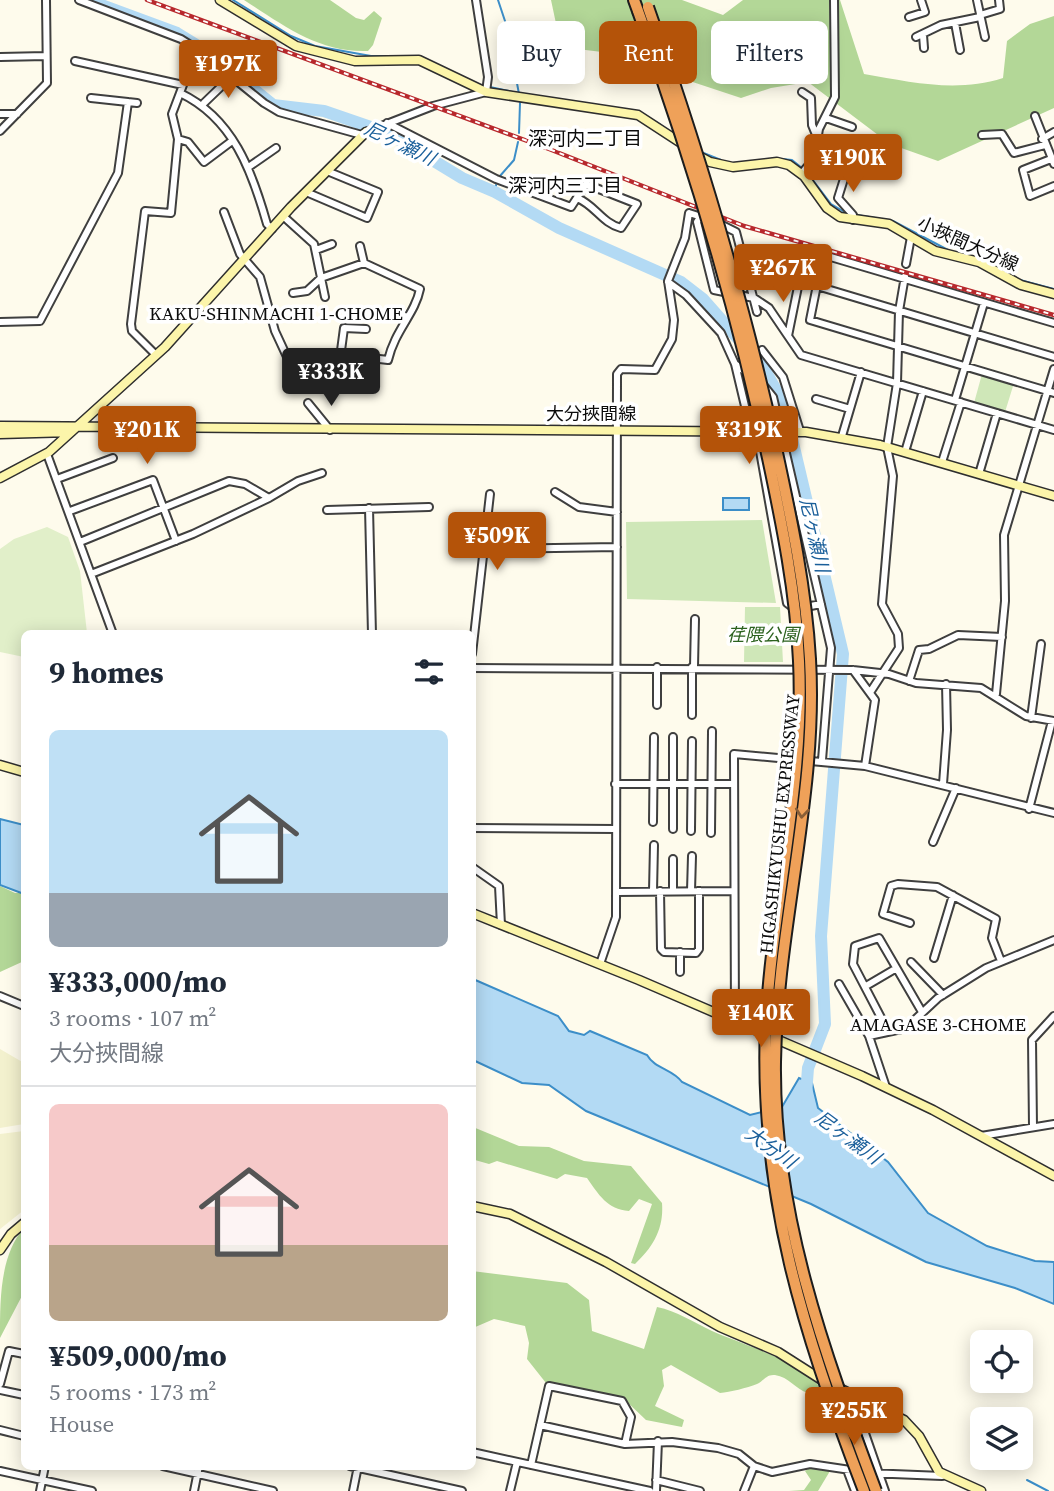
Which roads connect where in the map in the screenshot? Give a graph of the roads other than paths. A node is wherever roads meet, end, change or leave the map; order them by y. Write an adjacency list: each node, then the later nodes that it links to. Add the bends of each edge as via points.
1 (47, 0): 17 (street)
2 (79, 0): 20 (street, via 181,39)
3 (220, 0): 21 (main road, via 296,46 355,61 419,60)
4 (476, 0): 21 (street, via 488,78)
5 (634, 0): 10 (highway, HIGASHIKYUSHU EXPRESSWAY)
6 (834, 0): 31 (street, via 835,97)
7 (921, 0): 12 (street, via 925,13)
8 (977, 0): 11 (street)
9 (999, 0): 11 (street, via 1000,9)
10 (644, 6): 257 (highway, HIGASHIKYUSHU EXPRESSWAY, bridge, via 722,265 756,402 789,569 799,654 799,726 766,1023 770,1168 805,1325); 258 (highway, HIGASHIKYUSHU EXPRESSWAY, one-way to 258, bridge, via 731,258 799,567 811,704 777,1022 777,1131 783,1188 808,1300)
11 (980, 16): 13 (street); 14 (street)
12 (909, 17)
13 (955, 23): 15 (street, via 941,24 919,36); 16 (street)
14 (985, 37)
15 (924, 48)
16 (960, 50)
17 (46, 56): 18 (street); 29 (street, via 47,83)
18 (0, 57)
19 (75, 61): 23 (street, via 179,83 183,85)
20 (232, 76): 27 (street); 36 (street, via 279,111)
21 (486, 92): 32 (street); 46 (main road, via 638,115 710,162 737,167 782,163)
22 (802, 92): 39 (street, via 811,99)
23 (180, 93): 27 (street); 38 (street, via 172,114)
24 (90, 98): 25 (street)
25 (128, 102): 26 (street); 77 (street, via 118,173 40,321)
26 (136, 103)
27 (204, 103): 40 (street)
28 (0, 114): 29 (street)
29 (17, 114): 34 (street)
30 (1035, 116): 41 (street)
31 (826, 118): 33 (street); 39 (street)
32 (386, 123): 36 (street); 50 (street, via 496,179 571,207)
33 (852, 127)
34 (0, 131)
35 (1054, 131): 41 (street)
36 (364, 134): 45 (main road)
37 (982, 135): 41 (street, via 1002,134 1014,153)
38 (178, 139): 40 (street, via 188,142 204,162); 84 (street, via 171,213 145,211 131,324 132,331)
39 (817, 139): 46 (street, via 816,154)
40 (232, 141): 44 (street)
41 (1043, 142): 43 (street)
42 (276, 148): 44 (street)
43 (1053, 161): 48 (street, via 1023,170 1030,196)
44 (250, 166): 55 (street)
45 (327, 170): 49 (main road); 49 (street, via 378,192 367,218)
46 (802, 174): 54 (main road, 小挾間大分線, via 827,208)
47 (879, 174): 54 (street, via 848,166 838,198)
48 (1054, 186)
49 (306, 192): 52 (main road)
50 (578, 198): 50 (street, via 586,184 637,204 621,228)
51 (224, 212): 61 (street)
52 (283, 216): 55 (main road); 59 (street)
53 (701, 216): 67 (street, via 689,212 685,238); 71 (street, via 736,233); 71 (street, via 697,222 714,290)
54 (853, 220): 56 (main road, 小挾間大分線, via 889,224)
55 (272, 229): 61 (main road)
56 (911, 237): 63 (street); 69 (main road, 小挾間大分線, via 935,251 979,262 1021,285)
57 (332, 244): 59 (street)
58 (360, 246): 62 (street)
59 (316, 250): 66 (street)
60 (823, 258): 65 (street)
61 (245, 260): 84 (main road); 86 (street, via 262,281 288,359 304,367)
62 (364, 263): 66 (street); 76 (street, via 420,288)
63 (906, 264)
64 (802, 267): 81 (street)
65 (904, 277): 72 (street); 74 (street)
66 (321, 278): 68 (street, via 307,290); 70 (street)
67 (667, 282): 87 (street, via 720,331); 103 (street, via 674,320 672,339 655,370 621,369 617,373)
68 (293, 293)
69 (1054, 293)
70 (325, 297)
71 (754, 298): 75 (street); 81 (street, via 769,308)
72 (984, 303): 78 (street); 80 (street)
73 (390, 310): 76 (street)
74 (899, 311): 80 (street); 82 (street); 82 (street, via 817,283 810,320)
75 (757, 312)
76 (407, 317): 86 (street, via 388,360 361,355)
77 (0, 322)
78 (1054, 323)
79 (366, 329): 86 (street, via 344,328)
80 (975, 333): 85 (street); 88 (street)
81 (788, 336): 90 (street, via 801,355)
82 (898, 346): 88 (street); 91 (street)
83 (762, 350): 107 (street, via 783,377)
84 (156, 355): 101 (main road)
85 (1054, 357)
86 (340, 358)
87 (735, 364): 104 (street); 106 (street, via 773,397)
88 (965, 366): 93 (street); 95 (street)
89 (1054, 369): 93 (street)
90 (861, 372): 91 (street); 97 (street)
91 (897, 383): 92 (street); 110 (street)
92 (923, 391): 95 (street); 111 (street)
93 (1051, 392): 99 (street)
94 (816, 400): 97 (street)
95 (958, 401): 98 (street); 114 (street)
96 (308, 403): 102 (street)
97 (850, 409): 109 (street)
98 (997, 413): 99 (street); 116 (street)
99 (1037, 425): 105 (street); 119 (street)
100 (0, 426): 101 (main road)
101 (74, 430): 102 (main road, 大分挾間線); 108 (main road); 112 (main road)
102 (330, 430): 103 (main road, 大分挾間線)
103 (618, 430): 104 (main road, 大分挾間線); 129 (street)
104 (752, 430): 106 (main road, 大分挾間線); 135 (street, via 758,440 787,603 794,609)
105 (1054, 430)
106 (781, 431): 107 (main road, 大分挾間線); 135 (street)
107 (800, 431): 109 (main road, 大分挾間線)
108 (0, 434)
109 (842, 436): 110 (main road, 大分挾間線)
110 (887, 447): 111 (main road, 大分挾間線); 148 (street, via 892,476 882,604 898,634 899,648)
111 (905, 452): 114 (main road, 大分挾間線)
112 (47, 454): 117 (main road); 118 (street)
113 (113, 458): 118 (street)
114 (942, 463): 116 (main road, 大分挾間線)
115 (322, 473): 123 (street)
116 (979, 474): 119 (main road, 大分挾間線)
117 (0, 478)
118 (57, 479): 127 (street)
119 (1019, 485): 122 (main road, 大分挾間線); 140 (street, via 1004,535)
120 (555, 492): 129 (street, via 579,507)
121 (490, 494): 133 (street)
122 (1054, 496)
123 (269, 498): 126 (street, via 229,481); 130 (street)
124 (429, 507): 125 (street)
125 (369, 508): 128 (street); 138 (street)
126 (163, 509): 127 (street, via 150,479); 130 (street); 131 (street)
127 (69, 510): 131 (street)
128 (327, 510)
129 (617, 512): 132 (street)
130 (176, 541): 134 (street)
131 (80, 542): 134 (street)
132 (617, 547): 133 (street); 142 (street)
133 (485, 549): 139 (street)
134 (91, 574): 137 (street)
135 (821, 604): 146 (street)
136 (695, 619): 144 (street)
137 (112, 630)
138 (372, 630)
139 (475, 630)
140 (1002, 637): 149 (street, via 958,635 919,650); 152 (street)
141 (1041, 644): 155 (street)
142 (617, 667): 143 (street); 145 (street); 165 (street)
143 (657, 667): 144 (street); 153 (street)
144 (693, 667): 146 (street); 154 (street)
145 (476, 668)
146 (831, 668): 147 (street); 161 (street)
147 (853, 670): 148 (street); 151 (street)
148 (885, 673): 149 (street); 151 (street)
149 (909, 681): 150 (street)
150 (946, 684): 152 (street); 171 (street)
151 (871, 691): 163 (street, via 875,707)
152 (996, 694): 155 (street)
153 (657, 705)
154 (692, 715)
155 (1031, 718): 156 (street)
156 (1053, 721): 173 (street)
157 (712, 732): 169 (street)
158 (654, 737): 166 (street)
159 (673, 737): 167 (street)
160 (692, 741): 168 (street)
161 (822, 760): 163 (street); 170 (street, via 734,754)
162 (0, 765): 164 (main road)
163 (865, 765): 171 (street)
164 (21, 771)
165 (615, 784): 166 (street); 178 (street)
166 (654, 784): 167 (street); 175 (street)
167 (673, 784): 168 (street); 177 (street)
168 (692, 784): 169 (street); 179 (street)
169 (711, 784): 170 (street); 180 (street)
170 (734, 784): 189 (street)
171 (943, 784): 172 (street)
172 (956, 788): 173 (street); 181 (street)
173 (1029, 809): 174 (street)
174 (1054, 813)
175 (653, 822)
176 (476, 828): 178 (street)
177 (673, 829)
178 (616, 830): 190 (street)
179 (691, 831)
180 (711, 833)
181 (933, 842)
182 (654, 845): 186 (street)
183 (692, 856): 188 (street)
184 (673, 859): 187 (street)
185 (476, 870): 194 (street, via 500,888)
186 (657, 891): 187 (street); 190 (street); 196 (street, via 661,949)
187 (673, 891): 188 (street)
188 (695, 891): 189 (street); 196 (street, via 699,949)
189 (733, 891): 210 (street)
190 (617, 892): 200 (street, via 617,917)
191 (953, 895): 193 (street, via 932,886 893,884 883,914); 197 (street); 199 (street, via 996,919 992,938)
192 (476, 916): 194 (main road)
193 (910, 923)
194 (501, 925): 200 (main road)
195 (1054, 940): 199 (street)
196 (680, 952): 202 (street)
197 (934, 958)
198 (911, 961): 205 (street)
199 (1001, 961): 205 (street)
200 (600, 964): 210 (main road)
201 (895, 969): 204 (street); 204 (street, via 879,938 855,946 853,964); 208 (street)
202 (680, 972)
203 (839, 984): 212 (street)
204 (866, 986): 211 (street)
205 (943, 995): 208 (street)
206 (0, 996): 207 (street)
207 (21, 1005)
208 (922, 1012): 211 (street, via 906,1028)
209 (1054, 1016): 215 (street, via 1032,1040)
210 (735, 1023): 213 (main road)
211 (888, 1031): 212 (street)
212 (869, 1035): 213 (street)
213 (886, 1087): 216 (main road)
214 (1054, 1124): 215 (street)
215 (1033, 1127): 216 (street)
216 (981, 1136): 217 (main road)
217 (1054, 1176)
218 (476, 1207): 224 (main road, via 503,1212 559,1238)
219 (21, 1226): 220 (main road)
220 (0, 1250)
221 (21, 1353): 222 (street, via 9,1351)
222 (0, 1384)
223 (0, 1390): 225 (street)
224 (851, 1393): 241 (street); 242 (main road, via 909,1424)
225 (21, 1394)
226 (540, 1425): 230 (street); 230 (street, via 549,1386 622,1401 631,1417); 233 (street)
227 (0, 1430): 228 (street)
228 (21, 1435)
229 (658, 1441): 230 (street); 234 (street, via 720,1448 739,1454); 244 (street)
230 (625, 1444)
231 (476, 1453): 232 (street)
232 (517, 1462): 233 (street); 251 (street)
233 (531, 1465): 252 (street)
234 (754, 1466): 239 (street, via 772,1472 810,1464); 255 (street)
235 (44, 1470): 243 (street)
236 (198, 1470): 247 (street); 248 (street)
237 (355, 1470): 249 (street)
238 (368, 1470): 250 (street)
239 (847, 1470): 241 (street); 256 (street)
240 (0, 1471): 243 (street)
241 (878, 1474): 242 (street); 259 (street)
242 (942, 1476): 260 (main road)
243 (42, 1480): 245 (street); 246 (street)
244 (656, 1480): 253 (street); 254 (street)
245 (40, 1491)
246 (92, 1491)
247 (194, 1491)
248 (273, 1491)
249 (353, 1491)
250 (462, 1491)
251 (510, 1491)
252 (650, 1491)
253 (656, 1491)
254 (700, 1491)
255 (744, 1491)
256 (855, 1491)
257 (864, 1491)
258 (876, 1491)
259 (884, 1491)
260 (981, 1491)

